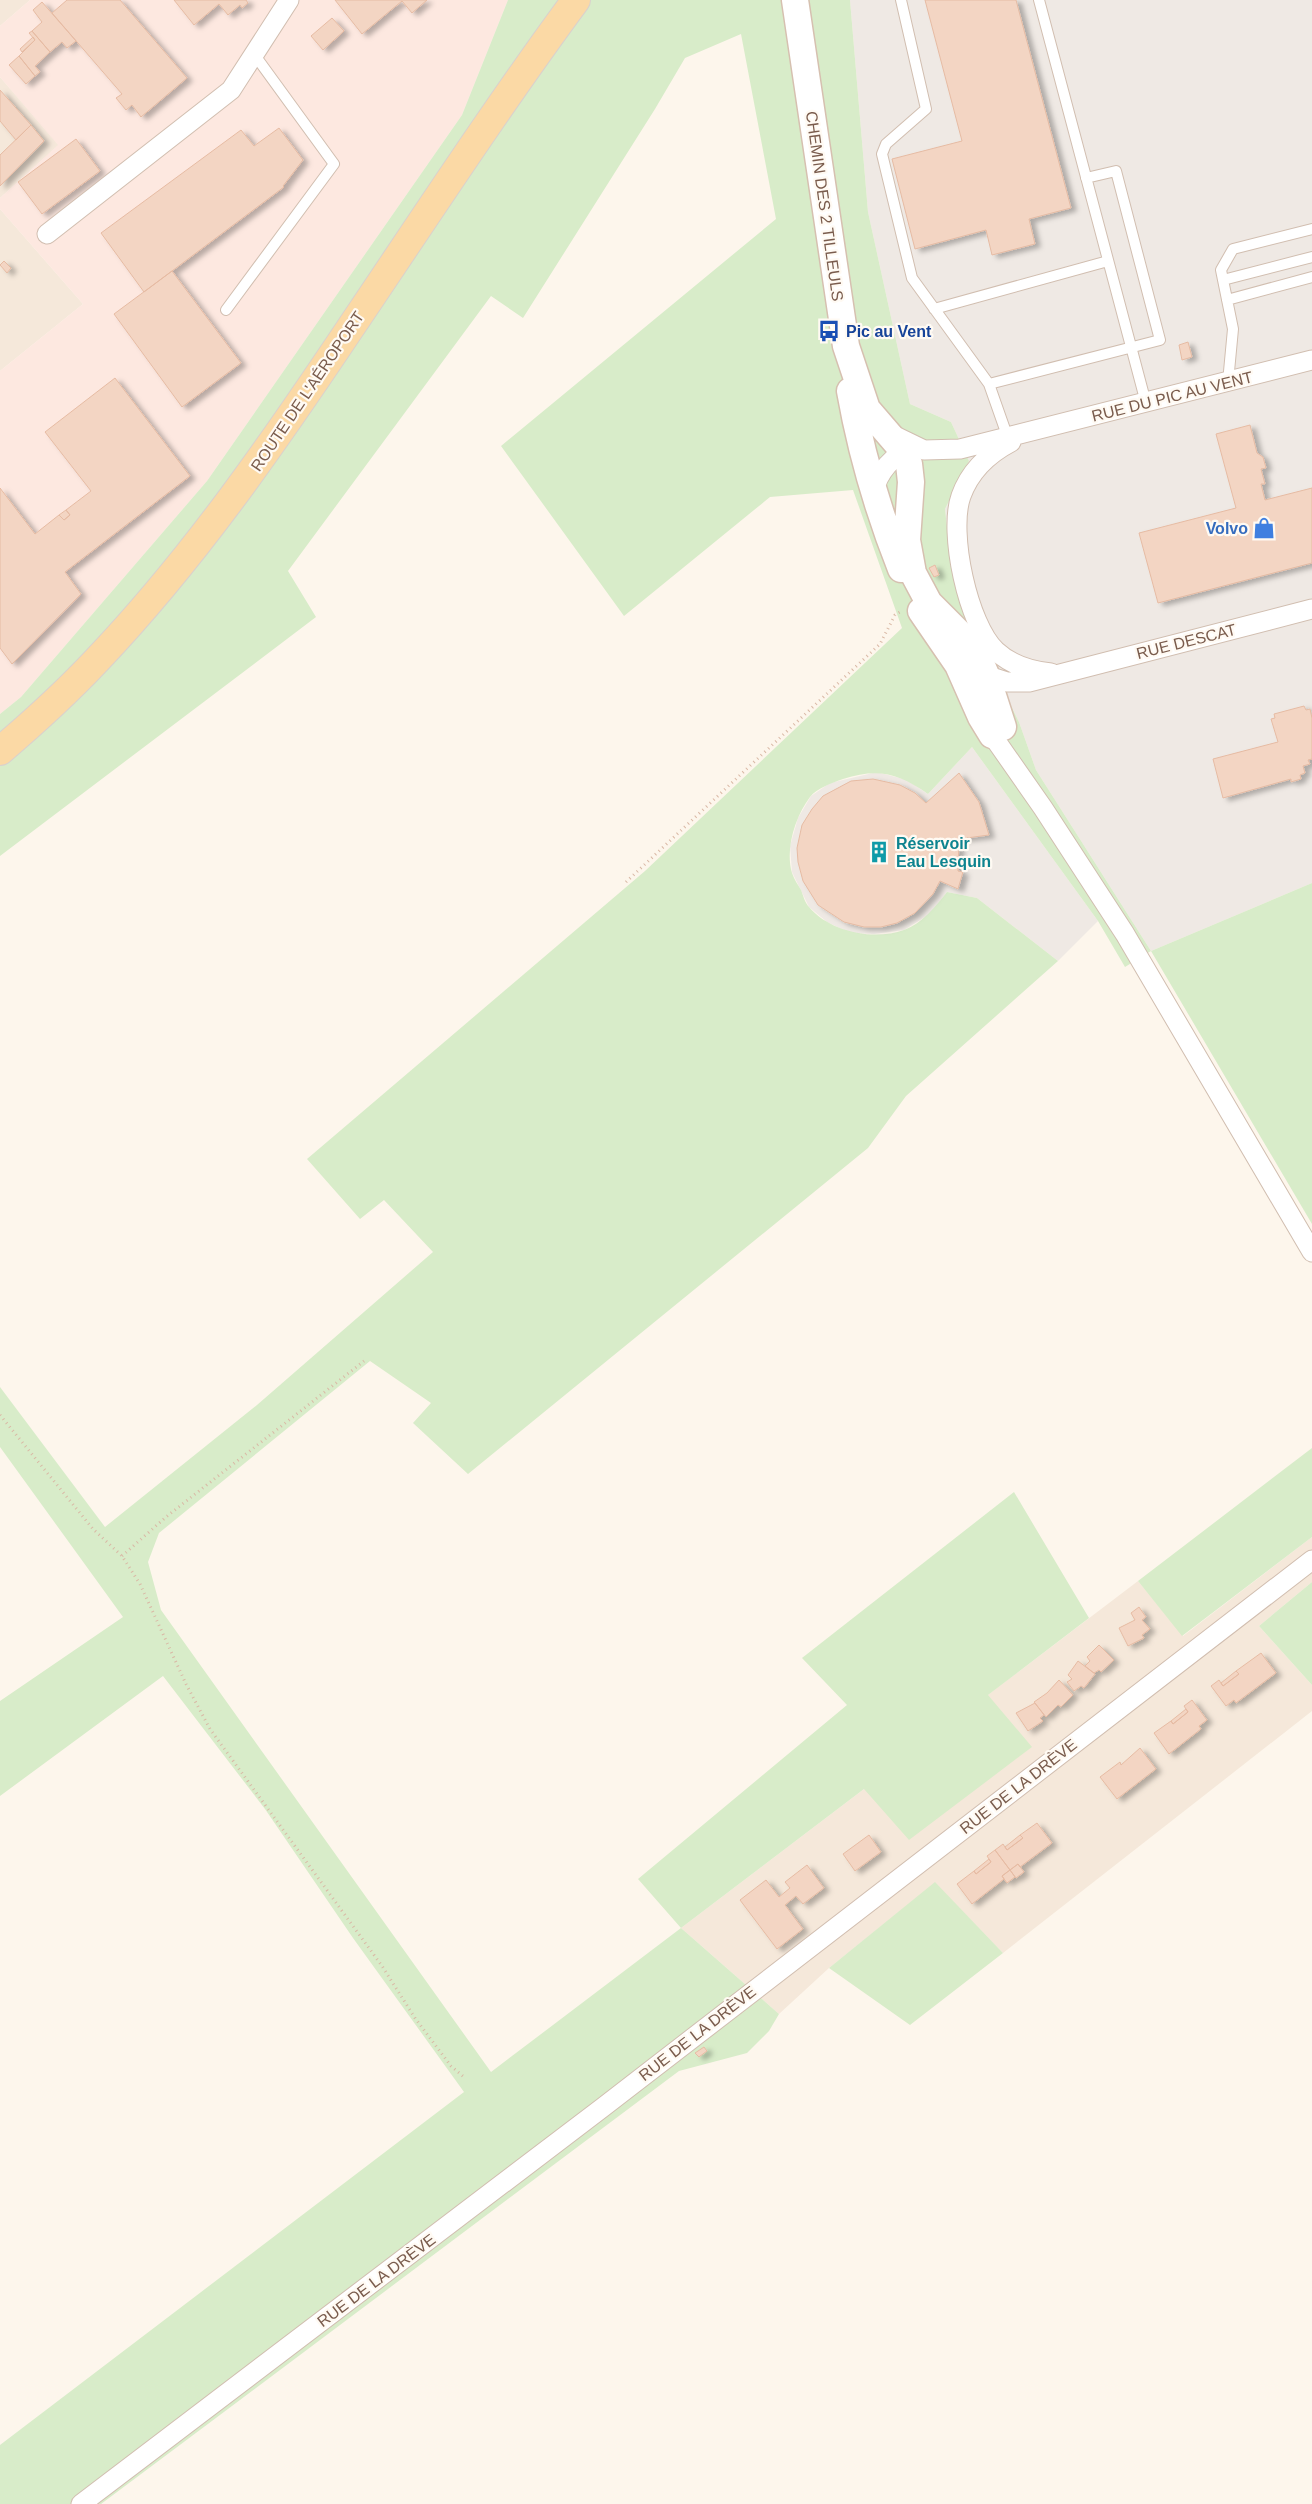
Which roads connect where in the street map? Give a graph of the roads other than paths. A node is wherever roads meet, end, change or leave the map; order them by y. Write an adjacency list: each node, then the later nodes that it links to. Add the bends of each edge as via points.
1 (289, 0): 6 (street)
2 (576, 0): 33 (main road, ROUTE DE L'AÉROPORT, via 502,103 248,477 154,596 98,659)
3 (795, 0): 17 (street, CHEMIN DES 2 TILLEULS)
4 (901, 0): 15 (lane, via 926,109 886,144 882,154 912,278)
5 (1039, 0): 7 (lane)
6 (254, 54): 9 (street, via 231,90); 16 (lane, via 334,164)
7 (1086, 178): 11 (lane); 18 (lane, via 1116,171 1160,340)
8 (1312, 228): 13 (lane, via 1233,249 1221,270)
9 (47, 234)
10 (1312, 257): 13 (lane)
11 (1108, 261): 15 (lane); 18 (lane)
12 (1312, 277): 14 (lane)
13 (1223, 280): 14 (lane)
14 (1227, 300): 20 (lane, via 1233,329)
15 (934, 309): 21 (lane)
16 (226, 310)
17 (846, 346): 25 (street, CHEMIN DES 2 TILLEULS, via 863,402 876,422); 26 (street, via 853,410)
18 (1131, 347): 21 (lane); 22 (lane)
19 (1312, 360): 20 (street, RUE DU PIC AU VENT)
20 (1228, 382): 22 (street, RUE DU PIC AU VENT)
21 (988, 384): 24 (lane)
22 (1146, 402): 23 (street, RUE DU PIC AU VENT)
23 (1032, 432): 24 (street, RUE DU PIC AU VENT); 27 (street, RUE DU PIC AU VENT, via 999,448 987,458 972,475 961,497 957,548)
24 (1008, 438): 25 (street, RUE DU PIC AU VENT, via 960,449)
25 (914, 451): 26 (street, via 882,472); 31 (street, via 909,464 907,540 913,573 929,603 972,647)
26 (873, 493): 29 (street, via 916,602)
27 (971, 601): 30 (street, RUE DESCAT, via 981,629 996,650 1014,664)
28 (1312, 609): 30 (street, RUE DESCAT)
29 (951, 654): 31 (street, RUE DESCAT, via 959,662); 32 (street, via 981,718)
30 (1061, 674): 31 (street, RUE DESCAT, via 1022,682)
31 (988, 677): 32 (street)
32 (998, 731): 34 (street, via 1129,942)
33 (0, 751)
34 (1312, 1252)
35 (1312, 1560): 36 (street, RUE DE LA DRÈVE, via 602,2108)
36 (81, 2504)

